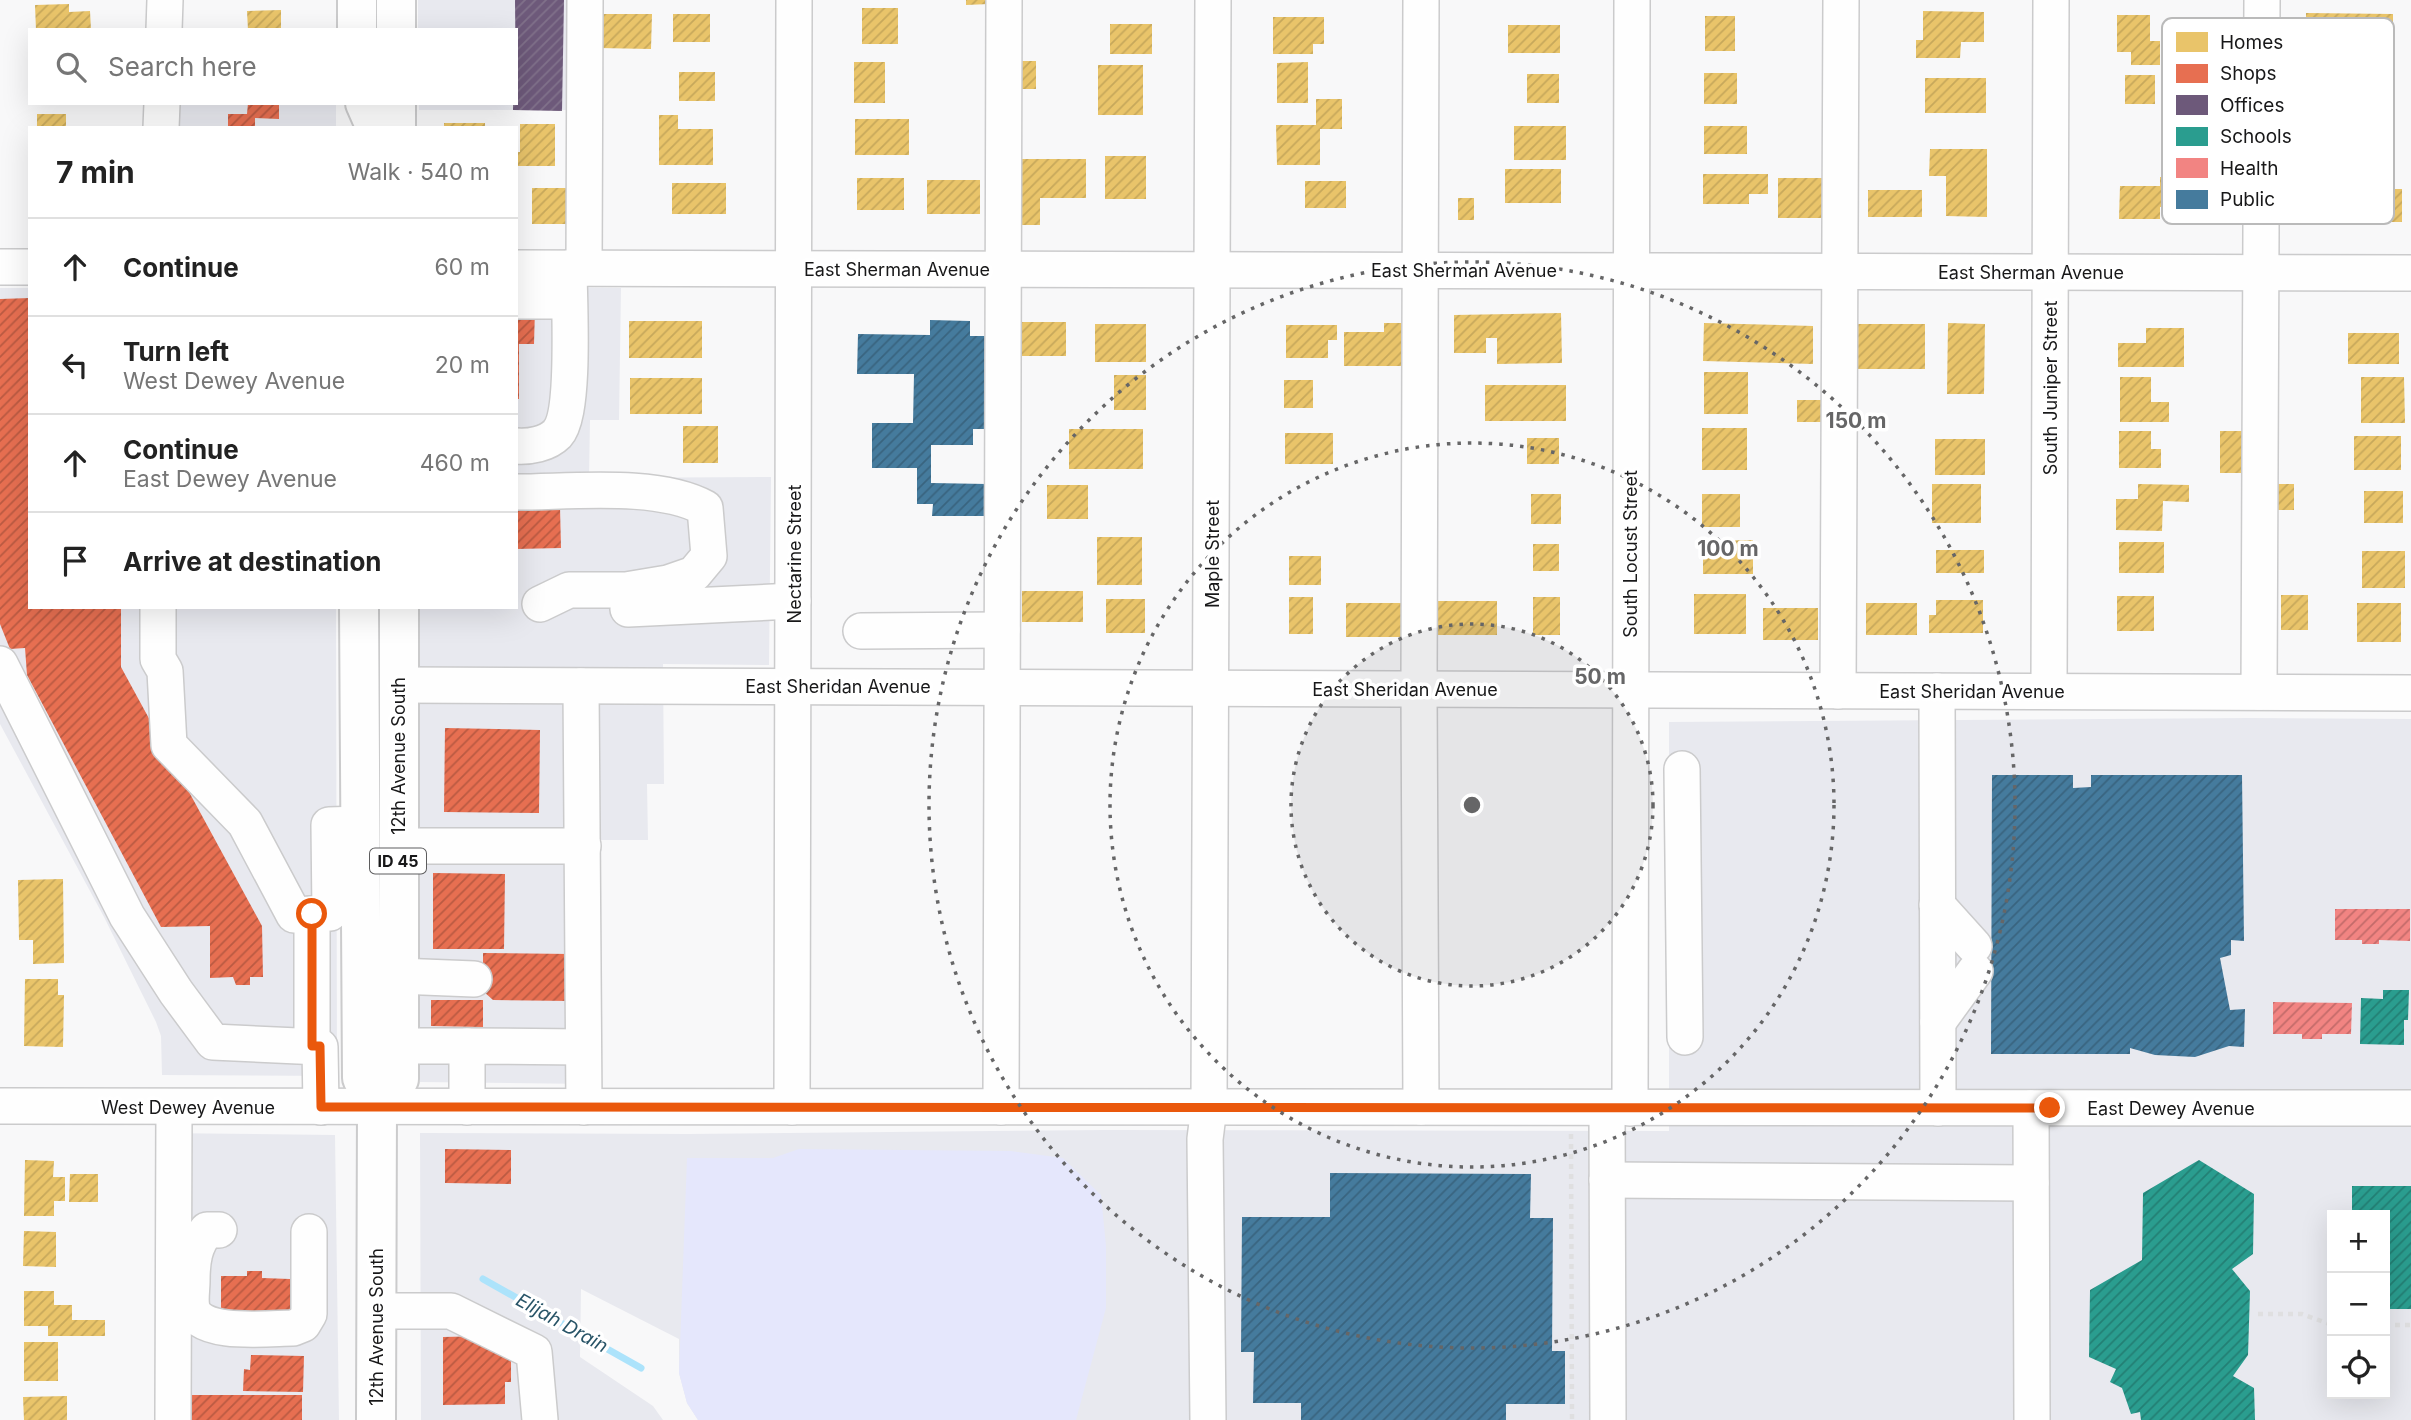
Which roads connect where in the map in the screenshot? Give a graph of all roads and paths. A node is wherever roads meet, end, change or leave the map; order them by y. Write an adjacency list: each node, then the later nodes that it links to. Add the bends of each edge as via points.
1 (165, 0): 14 (street)
2 (357, 0): 15 (main road)
3 (396, 0): 16 (main road)
4 (584, 0): 38 (street)
5 (794, 0): 29 (street, Nectarine Street)
6 (1004, 0): 30 (street)
7 (1213, 0): 31 (street, Maple Street)
8 (1421, 0): 32 (street)
9 (1632, 0): 33 (street, South Locust Street)
10 (1841, 0): 34 (street)
11 (2051, 0): 35 (street, South Juniper Street)
12 (2262, 0): 13 (street)
13 (2262, 18)
14 (164, 28)
15 (357, 28)
16 (396, 28)
17 (162, 105): 21 (street)
18 (358, 105): 22 (main road)
19 (366, 105): 23 (main road)
20 (396, 105): 24 (main road)
21 (161, 126)
22 (358, 126)
23 (375, 126)
24 (396, 126)
25 (2261, 224): 36 (street)
26 (0, 267): 27 (street)
27 (28, 267)
28 (518, 268): 38 (street, East Sherman Avenue)
29 (794, 269): 30 (street, East Sherman Avenue); 38 (street, East Sherman Avenue); 42 (street, Nectarine Street)
30 (1003, 269): 31 (street, East Sherman Avenue); 48 (street)
31 (1213, 270): 32 (street, East Sherman Avenue); 55 (street, Maple Street)
32 (1422, 270): 33 (street, East Sherman Avenue); 56 (street)
33 (1630, 271): 34 (street, East Sherman Avenue); 57 (street, South Locust Street)
34 (1840, 272): 35 (street, East Sherman Avenue); 59 (street)
35 (2050, 272): 36 (street, East Sherman Avenue); 61 (street, South Juniper Street)
36 (2261, 273): 37 (street, East Sherman Avenue); 62 (street)
37 (2411, 273)
38 (574, 279): 39 (street); 40 (street, via 567,409 558,433 546,442)
39 (518, 300)
40 (518, 446)
41 (518, 492): 43 (street, via 653,492 705,508 709,555 694,574 626,590 569,590)
42 (793, 601): 43 (street, via 585,611); 53 (street, Nectarine Street)
43 (528, 604)
44 (158, 609): 71 (street, via 158,659 165,671 169,744 245,823 294,915)
45 (359, 609): 58 (main road, 12th Avenue South / ID 45)
46 (378, 609): 51 (main road, via 380,654)
47 (399, 609): 51 (main road, 12th Avenue South / ID 45)
48 (1002, 630): 49 (street); 54 (street)
49 (861, 631)
50 (0, 664): 76 (street, via 127,916 213,1042)
51 (398, 676): 52 (street, East Sheridan Avenue); 66 (main road, 12th Avenue South / ID 45)
52 (581, 686): 53 (street, East Sheridan Avenue); 67 (street)
53 (793, 686): 54 (street, East Sheridan Avenue); 86 (street, Nectarine Street)
54 (1003, 687): 55 (street, East Sheridan Avenue); 87 (street)
55 (1211, 688): 56 (street, East Sheridan Avenue); 88 (street, Maple Street)
56 (1419, 690): 57 (street, East Sheridan Avenue); 89 (street)
57 (1630, 690): 59 (street, East Sheridan Avenue); 68 (street, South Locust Street)
58 (360, 691): 65 (main road, 12th Avenue South / ID 45); 66 (main road, via 371,700 378,721 381,825)
59 (1838, 691): 60 (street, East Sheridan Avenue)
60 (1937, 691): 61 (street, East Sheridan Avenue); 70 (street)
61 (2049, 691): 62 (street, East Sheridan Avenue)
62 (2259, 692): 63 (street, East Sheridan Avenue)
63 (2411, 692)
64 (1682, 769): 69 (street)
65 (359, 824): 71 (street, via 329,825 330,913); 83 (main road, 12th Avenue South / ID 45, via 362,1078)
66 (398, 846): 67 (street); 72 (main road, 12th Avenue South / ID 45)
67 (583, 846): 79 (street)
68 (1630, 903): 69 (street); 91 (street, South Locust Street)
69 (1684, 903): 75 (street)
70 (1937, 905): 74 (street); 74 (street, via 1975,959)
71 (312, 914): 76 (street)
72 (398, 976): 73 (street); 77 (main road, 12th Avenue South / ID 45)
73 (474, 979)
74 (1938, 1022): 92 (street)
75 (1685, 1037)
76 (312, 1046): 82 (street, via 320,1046)
77 (399, 1046): 78 (street); 83 (main road, 12th Avenue South / ID 45, via 399,1079)
78 (467, 1046): 79 (street); 84 (street)
79 (583, 1047): 85 (street)
80 (0, 1106): 81 (street, West Dewey Avenue)
81 (174, 1107): 82 (street, West Dewey Avenue); 99 (street)
82 (321, 1107): 83 (street, West Dewey Avenue)
83 (377, 1107): 84 (street, East Dewey Avenue); 100 (main road, 12th Avenue South / ID 45)
84 (467, 1107): 85 (street, East Dewey Avenue)
85 (583, 1107): 86 (street, East Dewey Avenue)
86 (792, 1107): 87 (street, East Dewey Avenue)
87 (1001, 1107): 88 (street, East Dewey Avenue)
88 (1209, 1107): 89 (street, East Dewey Avenue); 108 (street, Maple Street, via 1205,1139)
89 (1421, 1107): 90 (street, East Dewey Avenue)
90 (1571, 1108): 91 (street, East Dewey Avenue); 109 (path)
91 (1619, 1108): 92 (street, East Dewey Avenue); 95 (street, South Locust Street)
92 (1938, 1108): 93 (street, East Dewey Avenue)
93 (2031, 1108): 94 (street, East Dewey Avenue); 96 (street)
94 (2411, 1108)
95 (1607, 1180): 96 (street); 110 (street, South Locust Street)
96 (2031, 1183): 111 (street)
97 (219, 1230): 99 (street, via 207,1230 199,1239)
98 (310, 1231): 99 (street, via 309,1314 303,1324 293,1328 221,1328 199,1320)
99 (182, 1294): 105 (street)
100 (376, 1311): 106 (main road, 12th Avenue South / ID 45); 107 (street, via 451,1311 534,1352)
101 (2258, 1314): 102 (path, via 2302,1314)
102 (2327, 1323)
103 (2390, 1325): 104 (path)
104 (2411, 1325)
105 (173, 1420)
106 (376, 1420)
107 (540, 1420)
108 (1208, 1420)
109 (1572, 1420)
110 (1608, 1420)
111 (2032, 1420)

